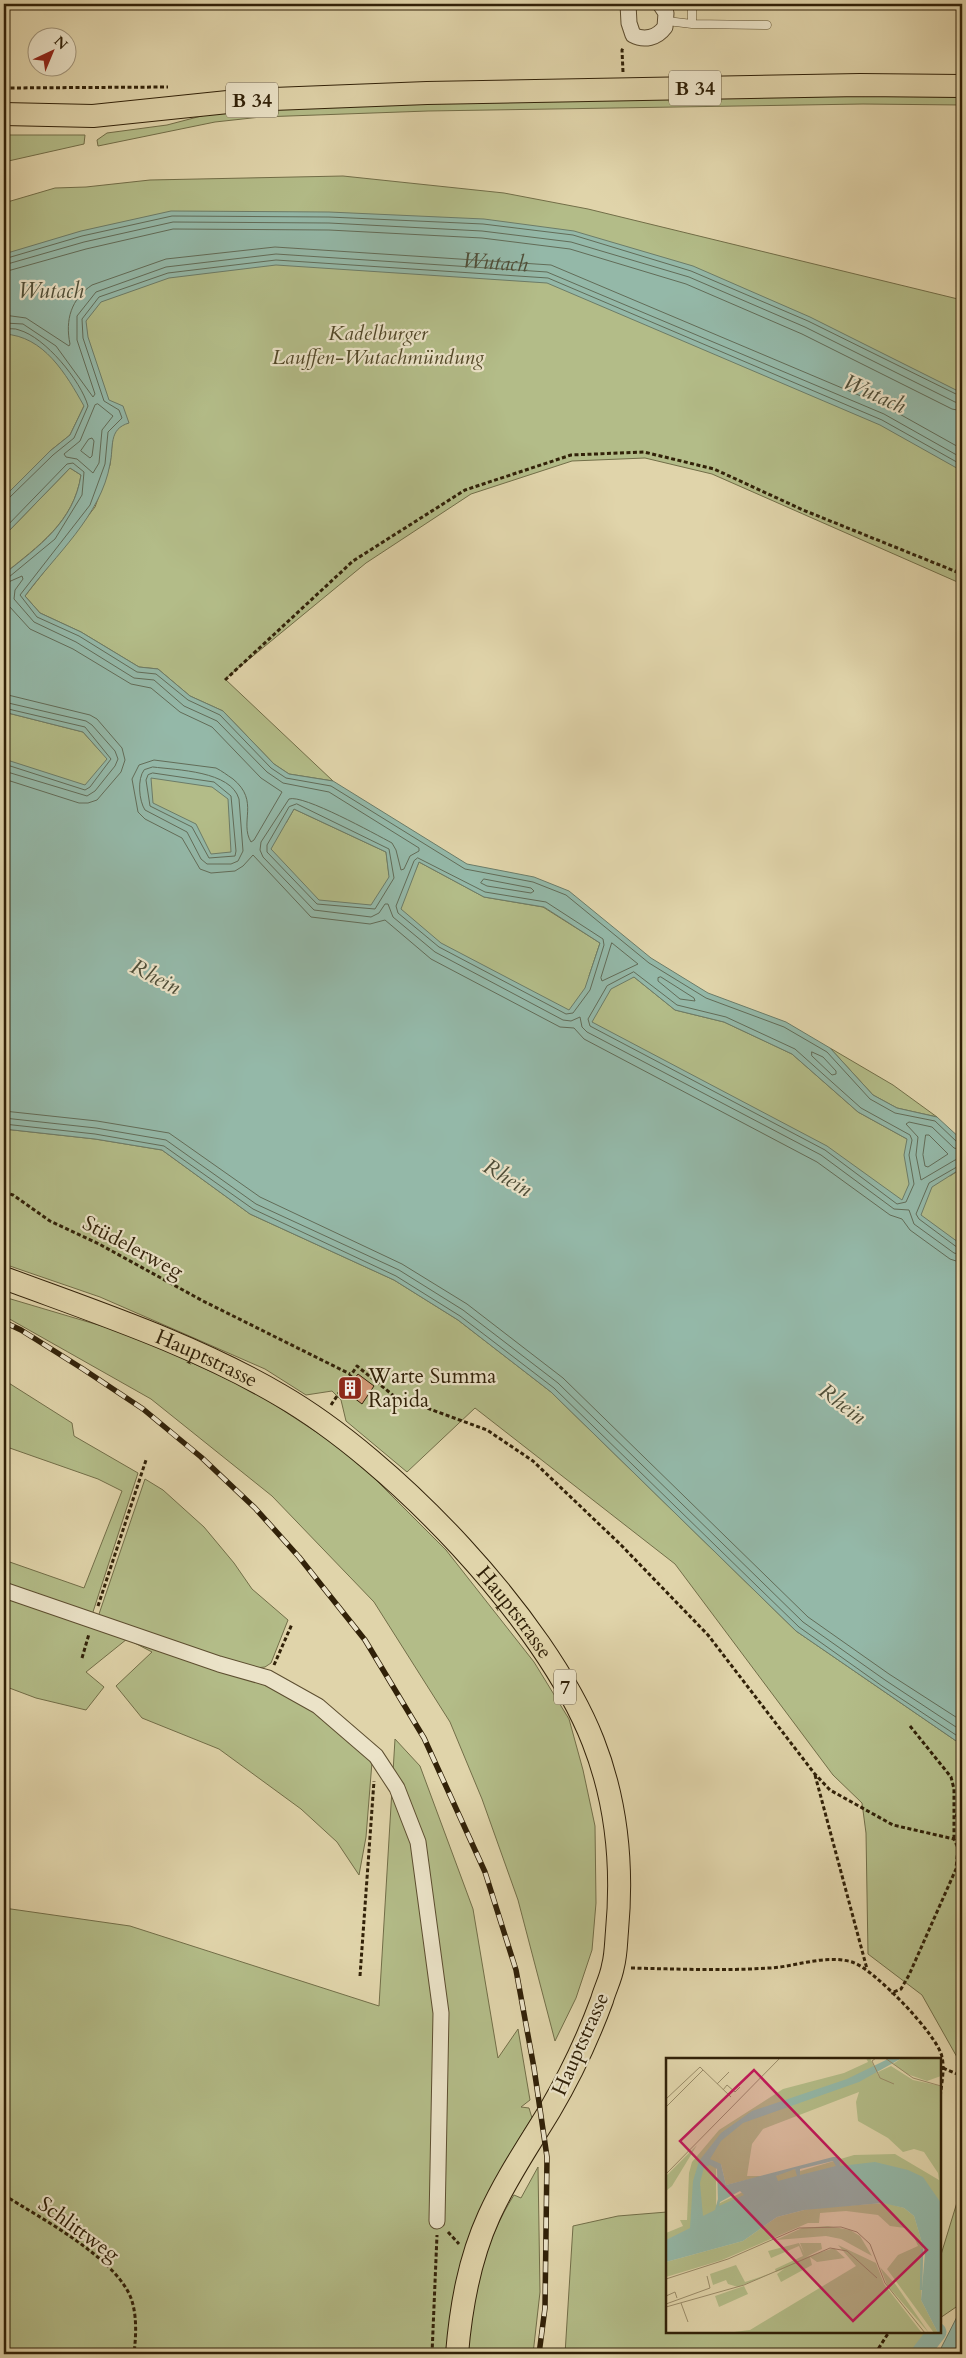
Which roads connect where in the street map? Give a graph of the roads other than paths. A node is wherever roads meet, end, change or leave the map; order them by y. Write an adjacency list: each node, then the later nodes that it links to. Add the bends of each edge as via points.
1 (628, 4): 4 (street, via 633,34 644,38 656,36)
2 (660, 4): 4 (street)
3 (692, 4): 5 (lane)
4 (667, 21): 5 (lane)
5 (692, 24): 6 (lane)
6 (767, 25)
7 (962, 86): 8 (main road, B 34, via 427,93 247,100 93,116)
8 (4, 114)
9 (4, 1278): 12 (main road, Hauptstrasse / 7, via 202,1353 283,1396 320,1420 396,1483 465,1552 534,1638 579,1710 604,1773 616,1822 620,1901 613,1967 591,2031 552,2106 514,2168 472,2259)
10 (4, 1590): 11 (street, via 268,1678 318,1706 376,1756 397,1788 418,1842 441,2013)
11 (437, 2221)
12 (456, 2354)

